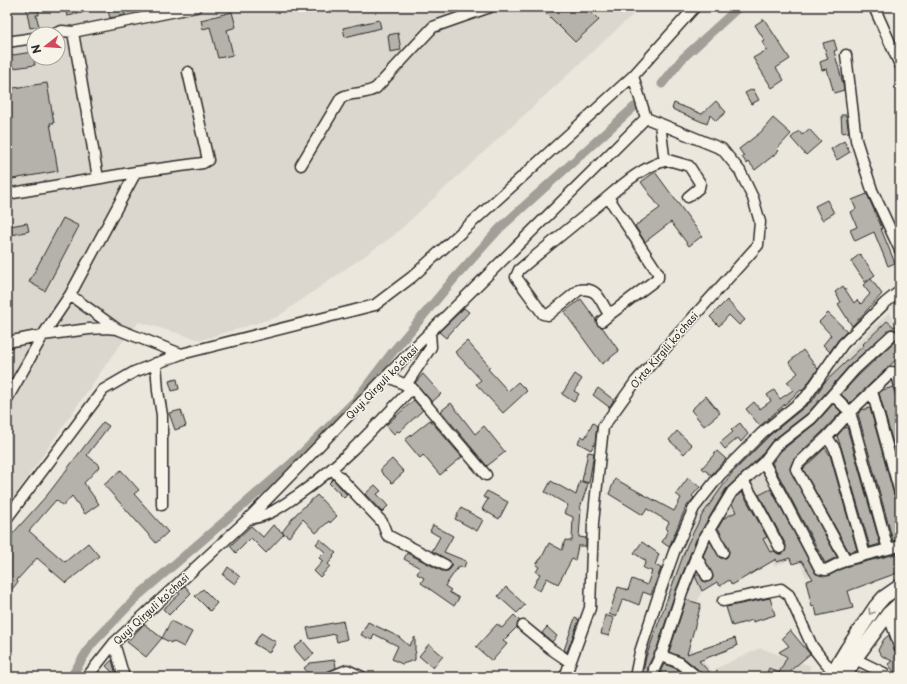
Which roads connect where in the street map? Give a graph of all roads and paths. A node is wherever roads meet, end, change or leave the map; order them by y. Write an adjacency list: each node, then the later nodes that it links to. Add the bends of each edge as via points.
1 (196, 7): 6 (street)
2 (490, 7): 16 (street, via 433,27 376,88 370,92 345,95 341,98)
3 (695, 7): 12 (street)
4 (874, 7): 10 (street)
5 (66, 31): 6 (street)
6 (73, 32): 18 (street)
7 (26, 39): 8 (street)
8 (7, 42)
9 (846, 55): 22 (street, via 856,140 872,190)
10 (900, 65)
11 (188, 72): 17 (street, via 208,160 203,163)
12 (633, 76): 13 (street); 32 (street, via 412,277 375,305)
13 (646, 118): 14 (street, Oʻrta Kirgili koʻchasi); 28 (street, Quyi Qirguli koʻchasi)
14 (660, 124): 15 (street, via 664,156); 69 (street, Oʻrta Kirgili koʻchasi, via 722,149 740,171 753,198 760,222 758,245 636,381 603,427 593,523 590,608)
15 (668, 160): 20 (street, via 689,166 700,183 699,188); 21 (street, via 639,172)
16 (301, 165)
17 (136, 172): 18 (street); 24 (street)
18 (98, 178): 19 (street)
19 (7, 194)
20 (688, 196)
21 (608, 198): 25 (street, via 658,273 658,278); 25 (street, via 519,270 516,277 543,314 548,315 579,290 584,289 594,292 607,311)
22 (900, 250)
23 (900, 291): 76 (street, via 843,344 806,397 762,433 720,475 694,508 674,552 656,603 640,652)
24 (70, 295): 27 (street); 29 (street)
25 (613, 312): 26 (street)
26 (602, 321)
27 (117, 329): 29 (street, via 89,329); 32 (street)
28 (430, 332): 34 (street, Quyi Qirguli koʻchasi); 35 (street, via 431,347)
29 (43, 335): 31 (street); 39 (street)
30 (892, 336): 38 (street, via 855,369)
31 (7, 342)
32 (181, 354): 33 (street)
33 (156, 363): 47 (street, via 162,415); 48 (street, via 103,390)
34 (387, 376): 35 (street); 49 (street, Quyi Qirguli koʻchasi)
35 (409, 387): 43 (street, via 355,447); 44 (street)
36 (900, 387): 37 (street, via 897,374 892,372)
37 (872, 391): 40 (street); 46 (street)
38 (833, 395): 40 (street); 42 (street, via 812,418 776,446)
39 (7, 399)
40 (850, 412): 41 (street); 53 (street)
41 (826, 438): 55 (street, via 835,449); 57 (street, via 798,464 796,469)
42 (764, 462): 45 (street); 57 (street, via 820,569 826,570)
43 (332, 468): 49 (street, via 279,509 260,518); 58 (street, via 382,522 387,535)
44 (486, 475)
45 (743, 481): 50 (street, via 732,492); 52 (street)
46 (900, 493)
47 (162, 505)
48 (7, 518)
49 (248, 519): 65 (street, Quyi Qirguli koʻchasi)
50 (710, 528): 54 (street); 56 (street)
51 (900, 546): 53 (street)
52 (780, 548)
53 (888, 549): 55 (street)
54 (723, 552)
55 (865, 555): 57 (street)
56 (696, 556): 59 (street); 67 (street)
57 (846, 560)
58 (445, 565)
59 (707, 576)
60 (900, 586): 70 (main road, one-way to 70, via 876,606 847,649)
61 (723, 601): 70 (street, via 781,589 789,595 812,646)
62 (900, 603): 63 (main road)
63 (888, 614): 66 (street); 68 (main road)
64 (523, 626): 69 (street)
65 (114, 643): 71 (street, Quyi Qirguli koʻchasi); 72 (street)
66 (900, 647)
67 (660, 655): 77 (street, via 654,669); 78 (street, via 680,663)
68 (855, 659): 70 (main road); 79 (street)
69 (570, 662): 75 (street, Oʻrta Kirgili koʻchasi)
70 (836, 675)
71 (87, 677)
72 (124, 677)
73 (330, 677): 74 (street, via 347,670)
74 (362, 677)
75 (565, 677)
76 (635, 677)
77 (655, 677)
78 (697, 677)
79 (887, 677)

